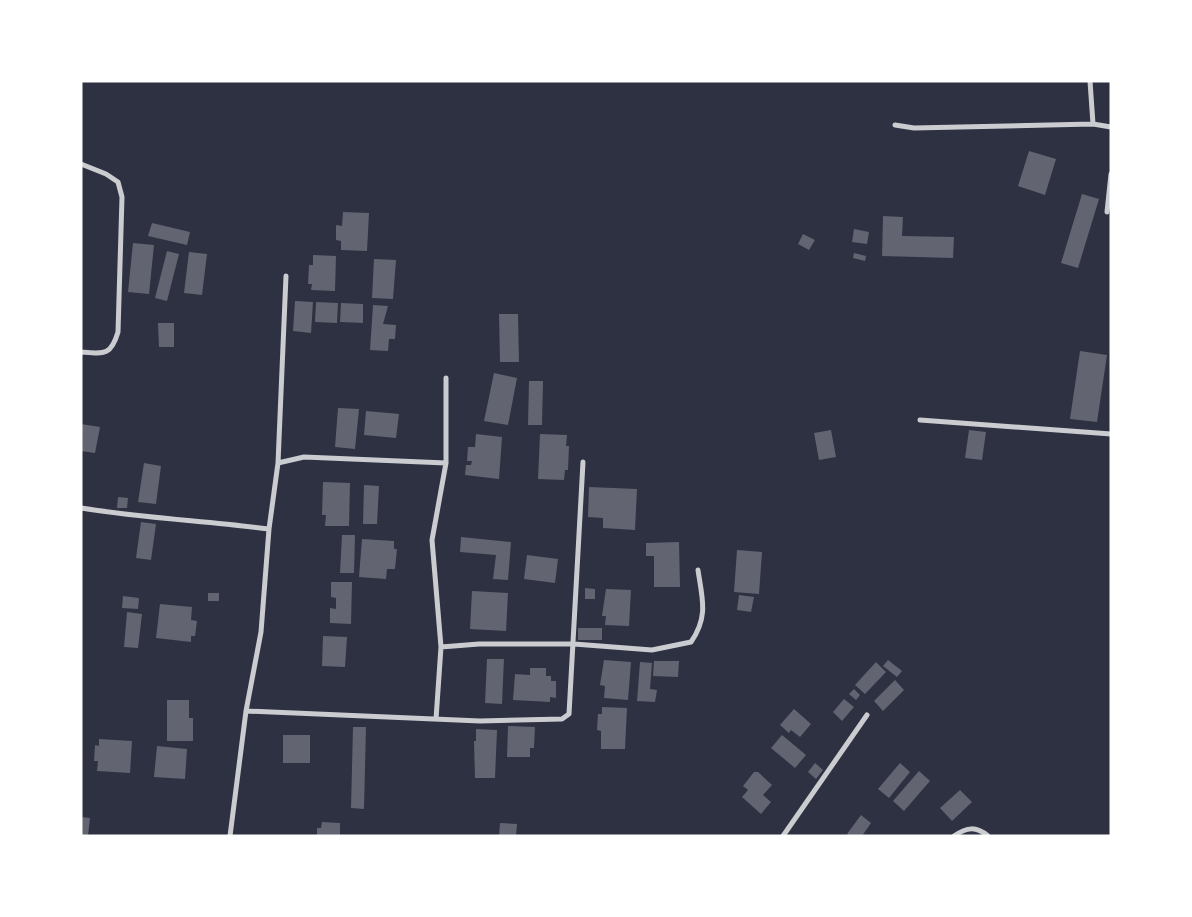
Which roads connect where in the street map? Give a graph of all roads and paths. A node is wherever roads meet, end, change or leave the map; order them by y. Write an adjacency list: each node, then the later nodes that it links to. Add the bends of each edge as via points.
1 (1090, 81): 2 (street)
2 (1094, 124): 3 (street, via 914,128); 4 (street)
3 (895, 125)
4 (1111, 127)
5 (81, 164): 9 (street, via 118,182 122,197 118,332 114,347 104,354)
6 (1111, 174): 7 (street)
7 (1107, 212)
8 (286, 276): 14 (street)
9 (81, 352)
10 (446, 378): 15 (street)
11 (920, 420): 12 (street)
12 (1111, 434)
13 (583, 462): 19 (street)
14 (278, 463): 15 (street, via 304,457); 17 (street)
15 (446, 463): 20 (street, via 432,540)
16 (81, 508): 17 (street)
17 (269, 529): 21 (street, via 260,632)
18 (698, 570): 19 (street, via 704,610 698,632 691,642 652,650)
19 (574, 644): 20 (street); 23 (street, via 569,714 562,719)
20 (441, 647): 23 (street)
21 (246, 711): 23 (street); 24 (street)
22 (867, 715): 25 (street)
23 (436, 720)
24 (230, 836)
25 (783, 836)
26 (954, 836): 27 (street, via 970,828 980,829)
27 (988, 836)

